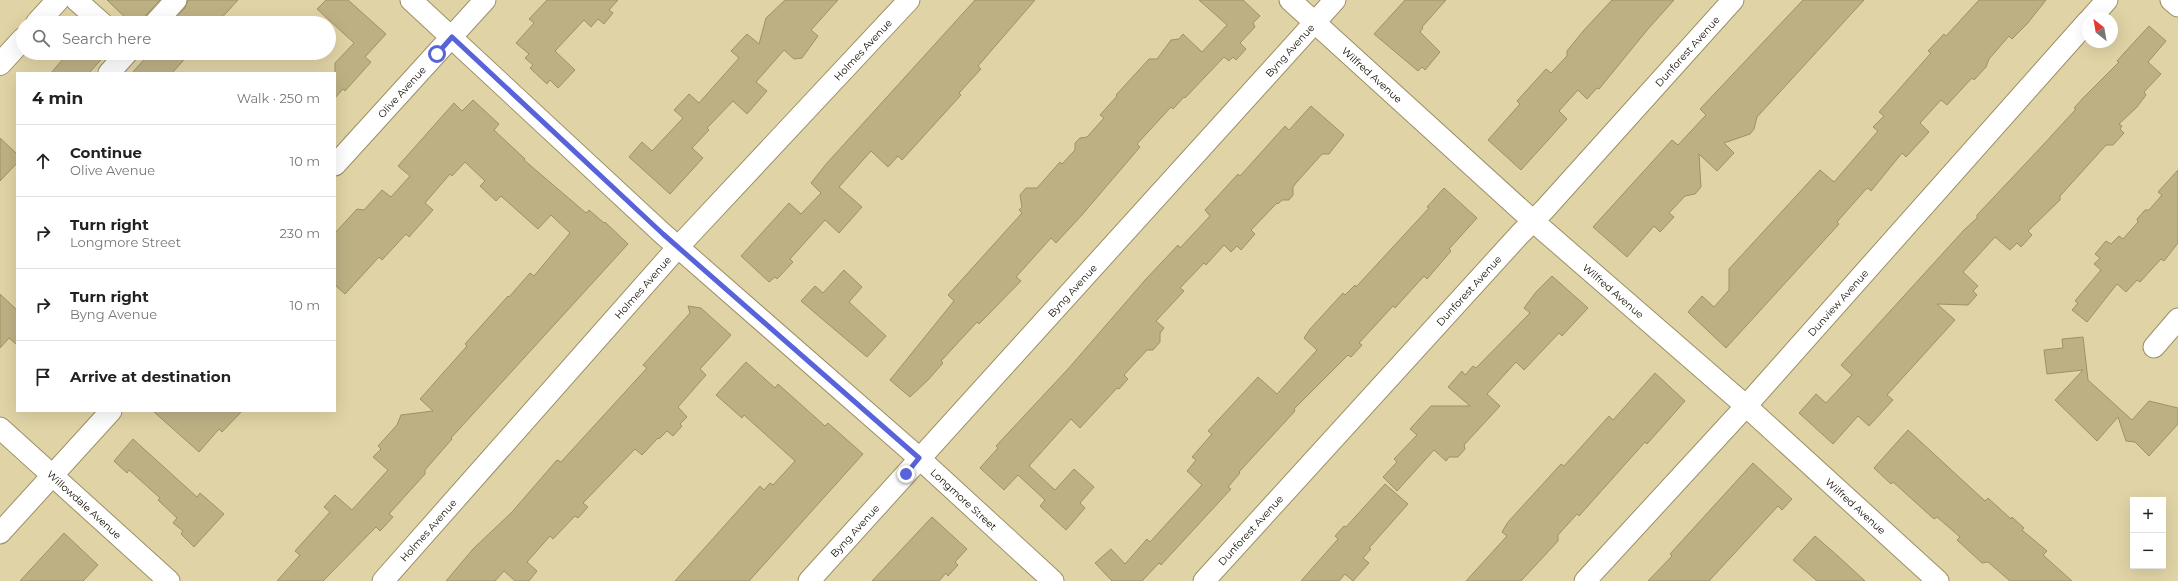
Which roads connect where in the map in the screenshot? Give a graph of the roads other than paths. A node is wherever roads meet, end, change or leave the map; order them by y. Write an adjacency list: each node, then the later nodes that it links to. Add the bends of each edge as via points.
1 (58, 0): 14 (main road)
2 (76, 0): 15 (street)
3 (176, 0): 16 (street)
4 (411, 0): 19 (street, Longmore Street)
5 (485, 0): 19 (street, Olive Avenue)
6 (909, 0): 26 (street, Holmes Avenue)
7 (1290, 0): 17 (street, Wilfred Avenue)
8 (1335, 0): 17 (street, Byng Avenue)
9 (1733, 0): 25 (street, Dunforest Avenue)
10 (2107, 0): 13 (street)
11 (2171, 0): 12 (street)
12 (2178, 6)
13 (2096, 12)
14 (43, 16)
15 (94, 16)
16 (161, 16)
17 (1315, 22): 25 (street, Wilfred Avenue); 32 (street, Byng Avenue)
18 (2082, 28): 29 (street, Dunview Avenue)
19 (452, 37): 24 (street, Olive Avenue); 26 (street, Longmore Street)
20 (16, 47): 22 (main road)
21 (121, 60): 23 (street)
22 (0, 64)
23 (110, 72)
24 (336, 164)
25 (1533, 221): 29 (street, Wilfred Avenue); 39 (street, Dunforest Avenue)
26 (679, 246): 32 (street, Longmore Street); 36 (street, Holmes Avenue)
27 (2178, 319): 28 (street)
28 (2154, 347)
29 (1746, 406): 40 (street, Dunview Avenue); 41 (street, Wilfred Avenue)
30 (110, 412): 33 (street)
31 (0, 428): 33 (street, Willowdale Avenue)
32 (919, 458): 37 (street, Byng Avenue); 38 (street, Longmore Street)
33 (52, 475): 34 (street); 35 (street, Willowdale Avenue)
34 (0, 532)
35 (169, 581)
36 (383, 581)
37 (809, 581)
38 (1052, 581)
39 (1204, 581)
40 (1585, 581)
41 (1938, 581)

